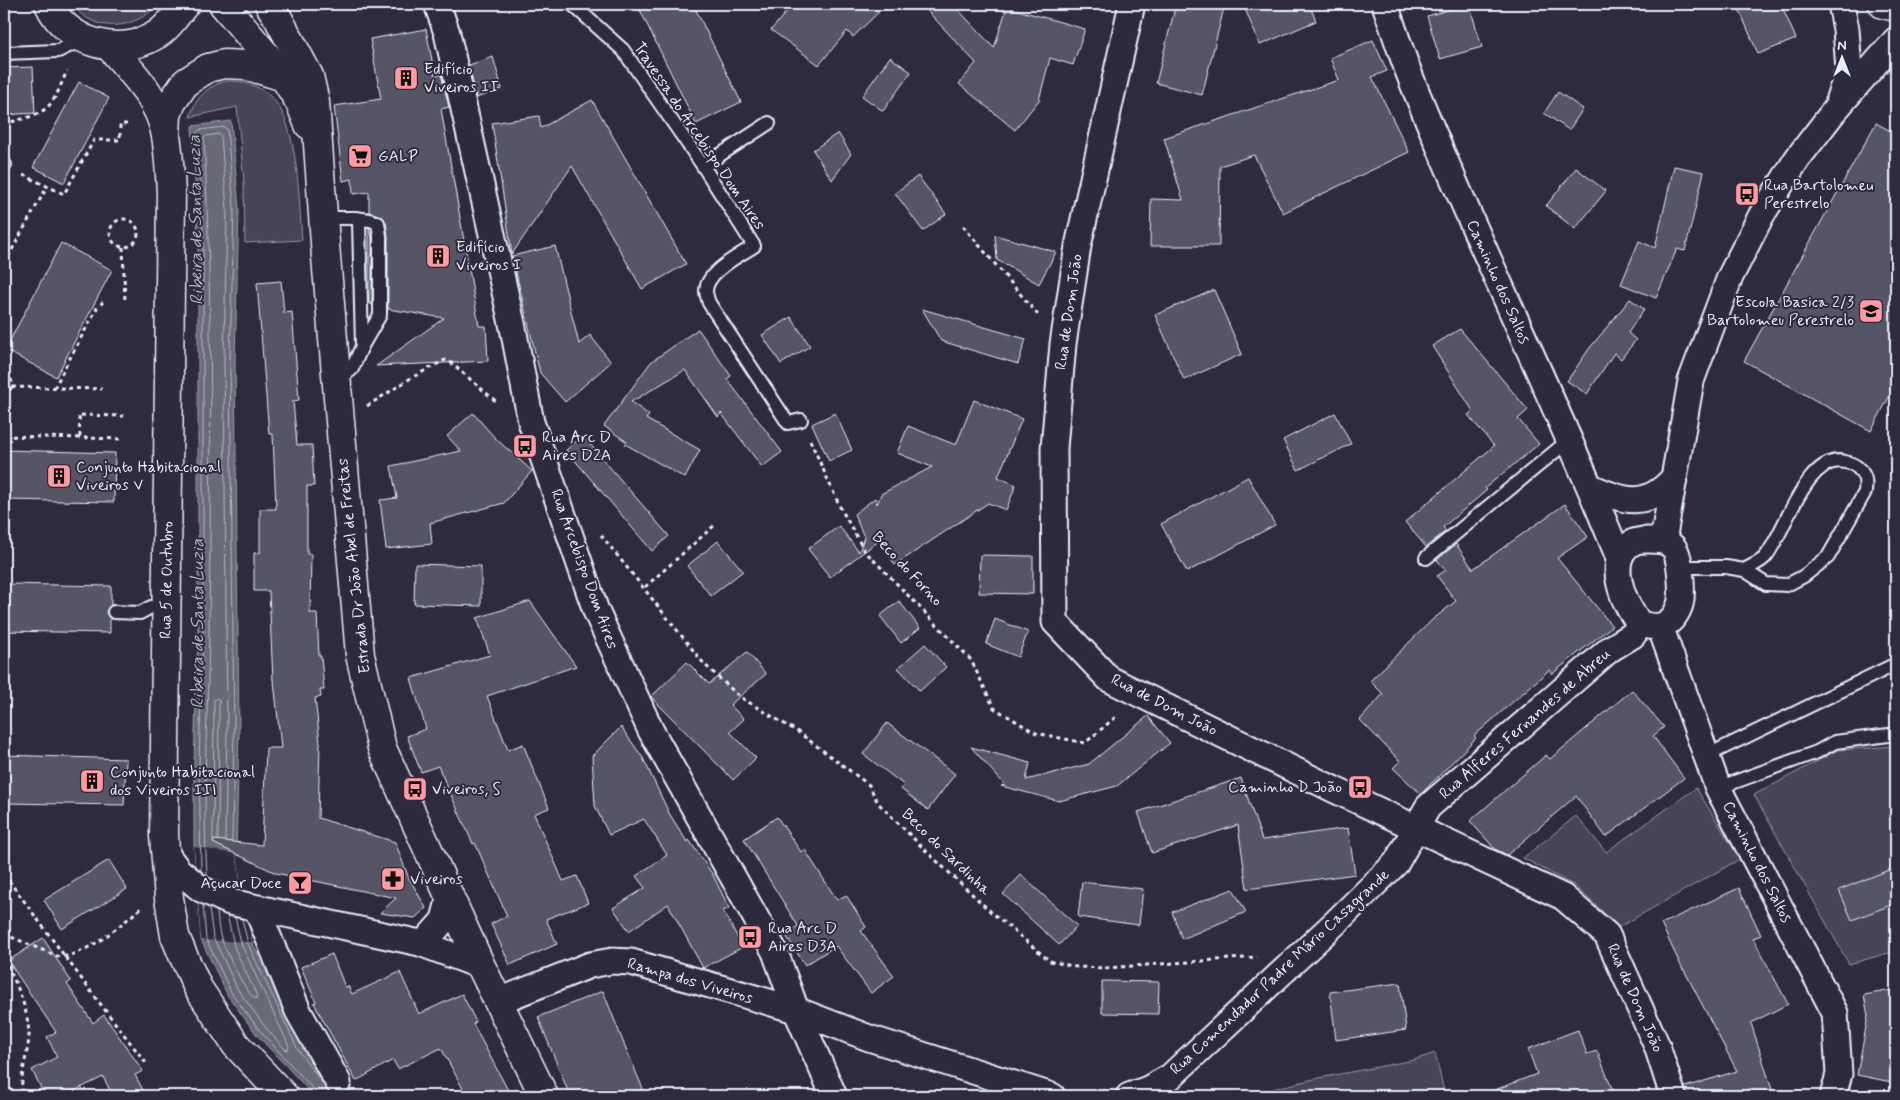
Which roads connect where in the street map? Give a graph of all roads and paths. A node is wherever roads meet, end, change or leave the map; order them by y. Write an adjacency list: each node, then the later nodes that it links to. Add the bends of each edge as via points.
1 (49, 4): 13 (main road, Rua 5 de Outubro, via 66,27)
2 (184, 4): 13 (main road, via 166,28 155,36 133,44)
3 (269, 4): 22 (main road, Estrada Dr João Abel de Freitas, via 309,76 316,102)
4 (438, 4): 44 (street, Rua Arcebispo Dom Aires, via 513,328)
5 (572, 4): 24 (lane, Travessa do Arcebispo Dom Aires, via 623,50)
6 (1132, 4): 33 (street, Rua de Dom João, via 1078,246)
7 (1385, 4): 48 (street, Caminho dos Saltos, via 1413,84)
8 (1841, 4): 17 (street, via 1850,70)
9 (1883, 4): 11 (main road)
10 (226, 6): 16 (main road, Estrada Dr João Abel de Freitas)
11 (1896, 7)
12 (1896, 40): 17 (street)
13 (96, 43): 14 (lane, via 58,51); 21 (main road, Rua 5 de Outubro, via 140,82 155,105)
14 (4, 52)
15 (69, 68): 20 (path, via 46,109)
16 (284, 77): 21 (main road, via 246,65 224,64 208,68 186,82 172,102 167,115); 22 (main road, Estrada Dr João Abel de Freitas, via 300,103)
17 (1835, 110): 49 (street, via 1797,159 1766,208 1730,277 1691,381)
18 (139, 123): 25 (path, via 120,124 120,140 94,140 64,194)
19 (769, 123): 24 (lane)
20 (4, 124)
21 (166, 135): 68 (main road, Rua 5 de Outubro, via 171,203)
22 (318, 150): 26 (main road, Estrada Dr João Abel de Freitas)
23 (4, 165): 25 (path)
24 (703, 166): 43 (lane, Travessa do Arcebispo Dom Aires, via 754,246 711,277 706,290 708,303 788,423)
25 (47, 187): 30 (path)
26 (323, 218): 27 (lane); 36 (main road, Estrada Dr João Abel de Freitas)
27 (355, 218): 34 (lane, via 358,222); 34 (lane, via 378,223 380,236 380,314)
28 (962, 226): 33 (path)
29 (123, 247): 29 (path, via 130,245 137,236 134,224 123,220 117,221 110,231 113,242); 32 (path)
30 (4, 264)
31 (103, 302): 38 (path)
32 (125, 302)
33 (1063, 344): 63 (street, Rua de Dom João, via 1054,448 1055,622 1109,679)
34 (362, 346): 36 (lane, via 352,369)
35 (4, 374): 37 (path, via 10,378)
36 (336, 382): 70 (main road, Estrada Dr João Abel de Freitas, via 360,655 369,698 382,748)
37 (12, 387): 38 (path); 40 (path)
38 (54, 388): 39 (path)
39 (102, 389)
40 (4, 395)
41 (364, 408): 44 (path, via 445,360 513,415)
42 (124, 416): 46 (path, via 79,415)
43 (801, 420): 63 (path, Beco do Forno, via 840,507 864,550 971,660 994,708 1036,733 1085,743)
44 (531, 422): 80 (street, Rua Arcebispo Dom Aires, via 596,611 650,731 775,952)
45 (4, 436): 46 (path)
46 (80, 437): 47 (path)
47 (124, 439)
48 (1569, 440): 50 (street, Caminho dos Saltos); 54 (lane)
49 (1674, 478): 50 (street, via 1665,489 1640,501 1619,499); 53 (street)
50 (1591, 487): 55 (street, Caminho dos Saltos)
51 (716, 524): 58 (path)
52 (595, 528): 58 (path, Beco do Sardinha)
53 (1663, 541): 55 (street, via 1633,542); 56 (street, via 1678,552)
54 (1426, 558)
55 (1619, 558): 61 (street, via 1623,594 1632,615)
56 (1680, 567): 57 (lane); 61 (street, via 1681,602 1676,614 1668,623)
57 (1744, 570): 57 (lane, via 1766,584 1787,585 1828,557 1865,492 1866,481 1861,470 1855,464 1843,461 1831,461 1819,469 1801,492 1766,557)
58 (644, 587): 75 (path, Beco do Sardinha, via 705,665 740,697 798,732 869,785 878,803 924,849 1050,961 1076,967 1106,968)
59 (151, 607): 60 (lane, via 140,613)
60 (114, 612)
61 (1650, 625): 65 (street, Caminho dos Saltos, via 1672,662); 67 (street, Rua Alferes Fernandes de Abreu, via 1610,649 1428,807)
62 (1896, 664): 65 (lane)
63 (1138, 693): 67 (street, Rua de Dom João)
64 (1896, 734): 66 (lane, via 1835,742 1817,752)
65 (1706, 756): 66 (street, Caminho dos Saltos)
66 (1718, 788): 90 (street, Caminho dos Saltos, via 1835,1013 1839,1074)
67 (1414, 828): 88 (street, Rua Comendador Padre Mário Casagrande, via 1396,863 1336,922 1170,1077); 89 (street, Rua de Dom João, via 1564,897 1607,935 1657,1046)
68 (165, 853): 72 (street, via 201,889); 84 (main road, Rua 5 de Outubro, via 176,936 198,988 236,1045)
69 (4, 874): 76 (path)
70 (450, 897): 74 (street, via 444,920); 78 (main road, Estrada Dr João Abel de Freitas)
71 (147, 906): 76 (path, via 104,938)
72 (256, 909): 74 (street); 82 (street, via 298,1011)
73 (4, 934): 76 (path)
74 (423, 944): 78 (street)
75 (1259, 956)
76 (65, 957): 81 (path)
77 (4, 958): 83 (path, via 26,1013 29,1036 22,1084)
78 (482, 966): 79 (main road, Estrada Dr João Abel de Freitas)
79 (498, 1001): 80 (street, Rampa dos Viveiros, via 590,965 612,961 631,962); 85 (main road, Estrada Dr João Abel de Freitas)
80 (796, 1010): 86 (street, Rua Arcebispo Dom Aires); 87 (street, via 870,1038)
81 (146, 1063)
82 (338, 1082)
83 (24, 1096)
84 (284, 1096)
85 (544, 1096)
86 (834, 1096)
87 (1052, 1096)
88 (1129, 1096)
89 (1673, 1096)
90 (1833, 1096)

